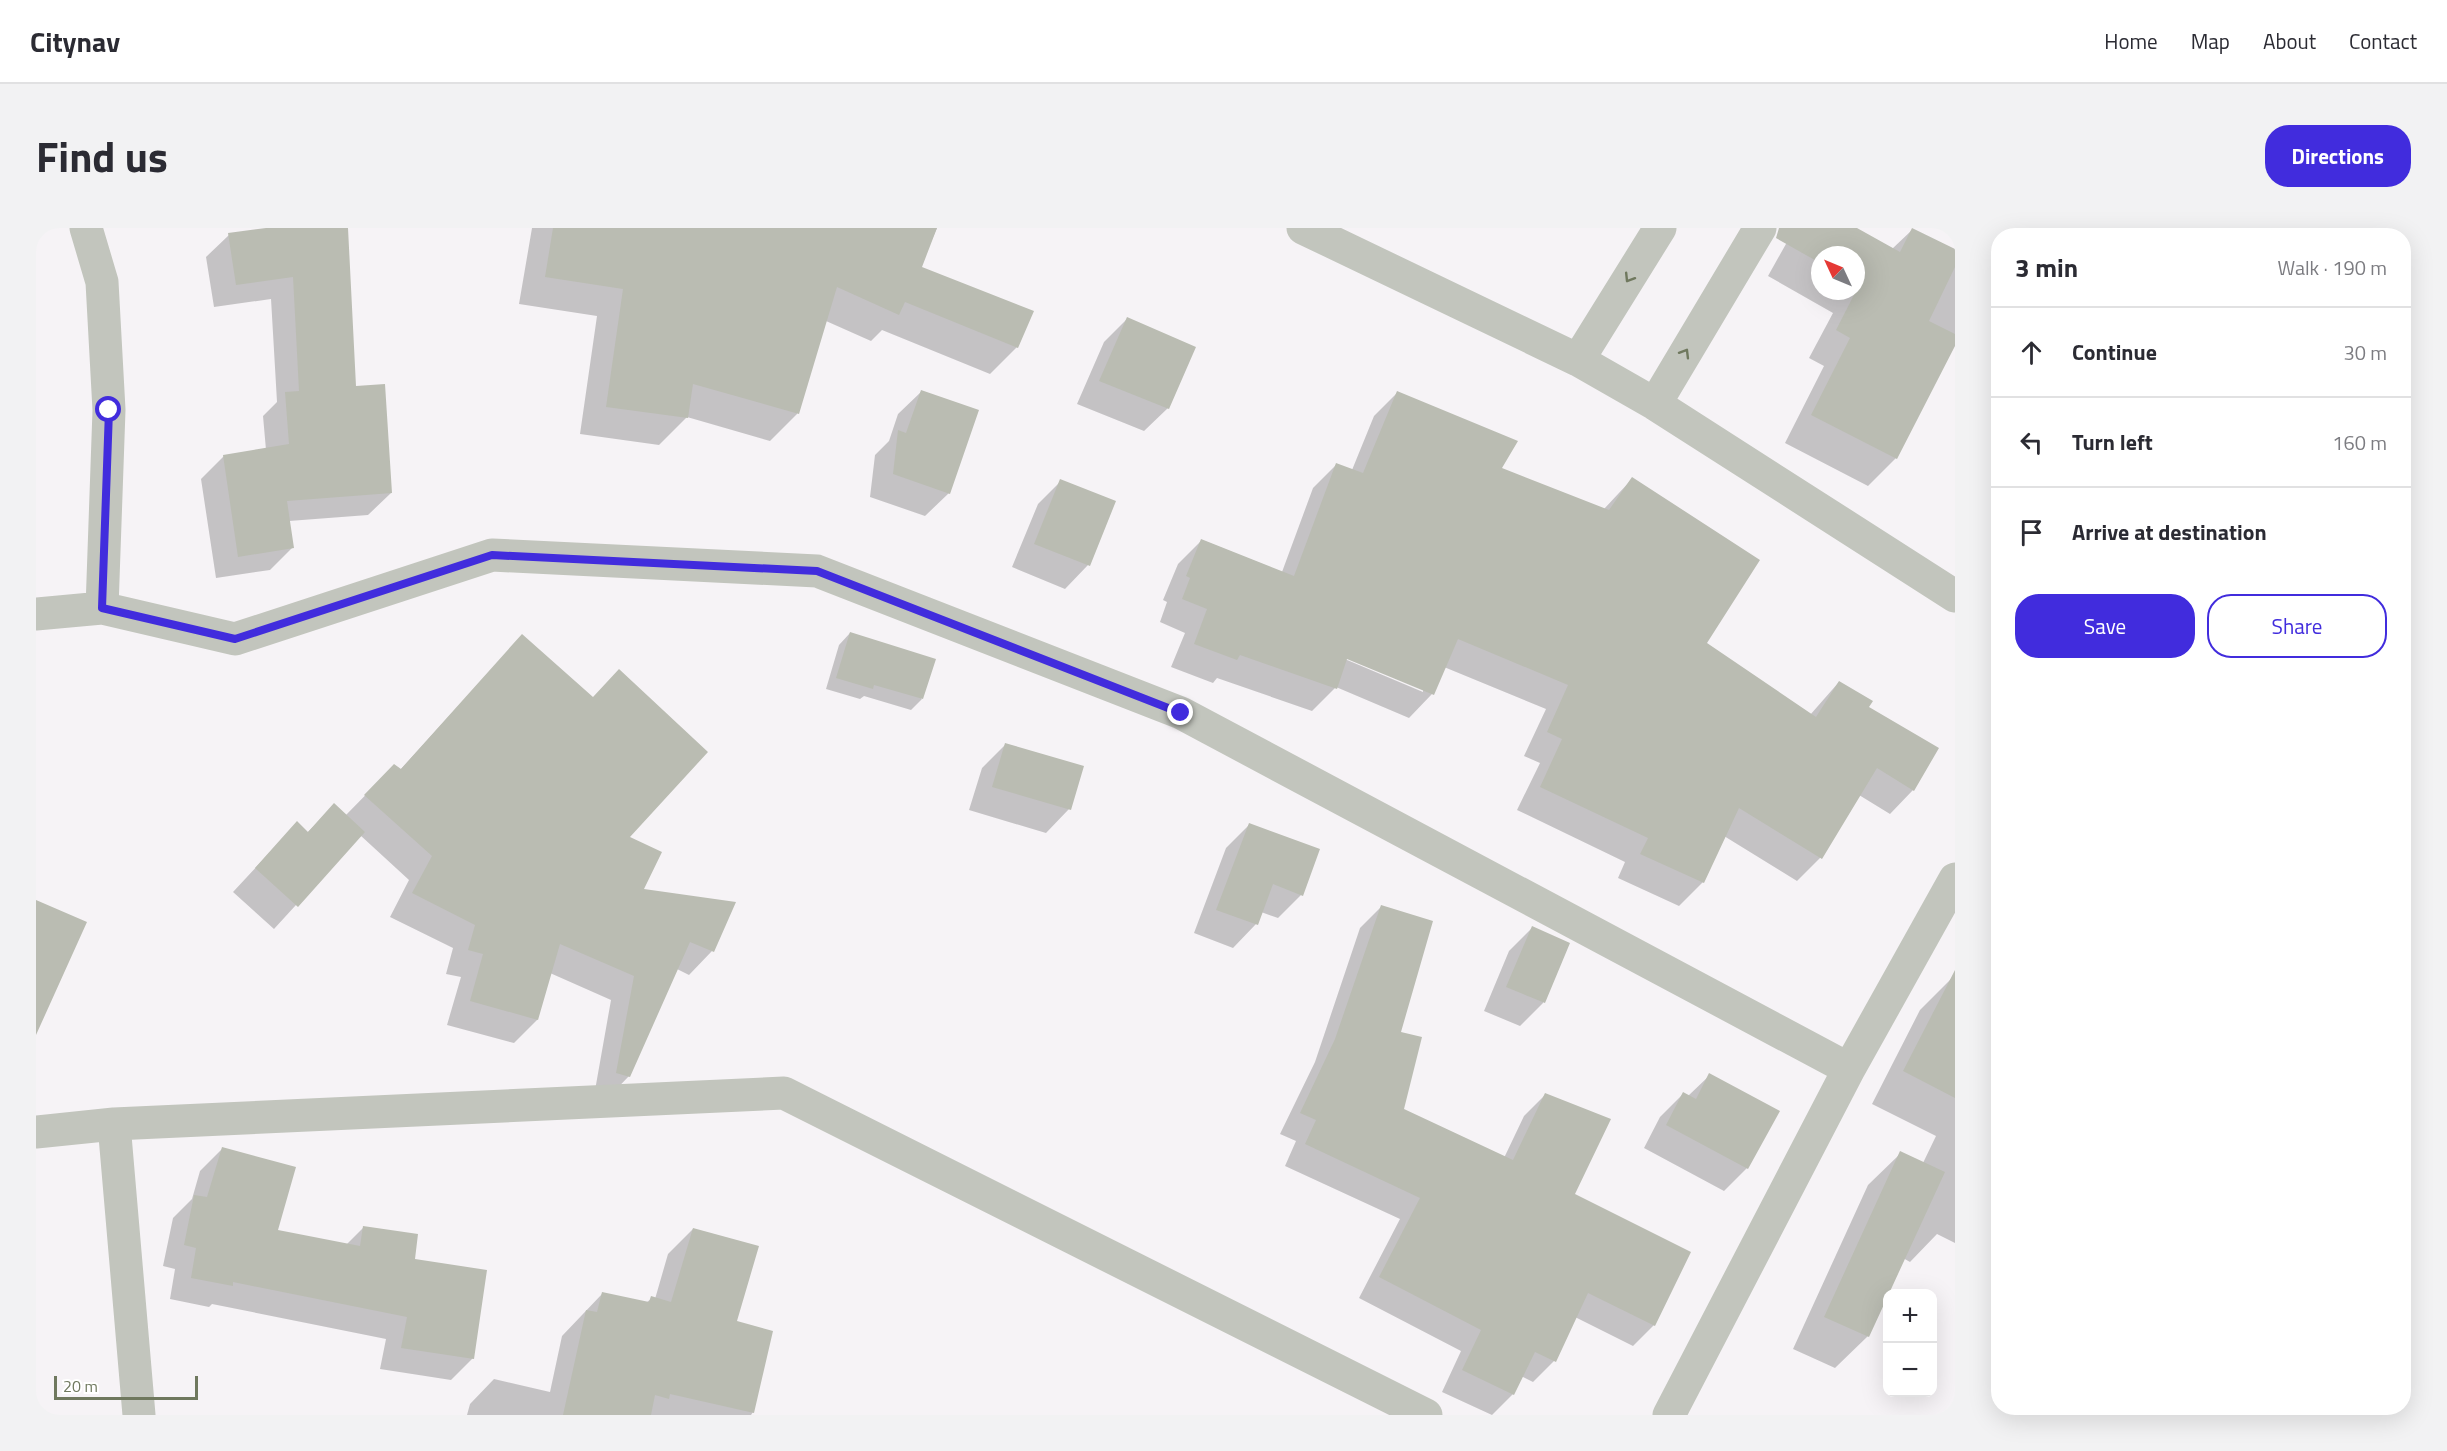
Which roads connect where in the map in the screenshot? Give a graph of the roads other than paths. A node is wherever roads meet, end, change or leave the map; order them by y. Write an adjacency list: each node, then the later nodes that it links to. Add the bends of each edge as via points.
1 (86, 228): 8 (street, via 102,282 109,410)
2 (1303, 228): 5 (street)
3 (1660, 228): 5 (street, one-way to 5)
4 (1760, 228): 6 (street, one-way to 4)
5 (1578, 360): 6 (street)
6 (1655, 404): 7 (street)
7 (1955, 596)
8 (102, 608): 9 (street); 11 (street, via 235,639 492,555 817,571 1181,713)
9 (36, 614)
10 (1955, 879): 11 (street)
11 (1850, 1069): 16 (street)
12 (114, 1124): 13 (street); 14 (street); 15 (street, via 783,1093)
13 (36, 1132)
14 (139, 1415)
15 (1426, 1415)
16 (1669, 1415)

